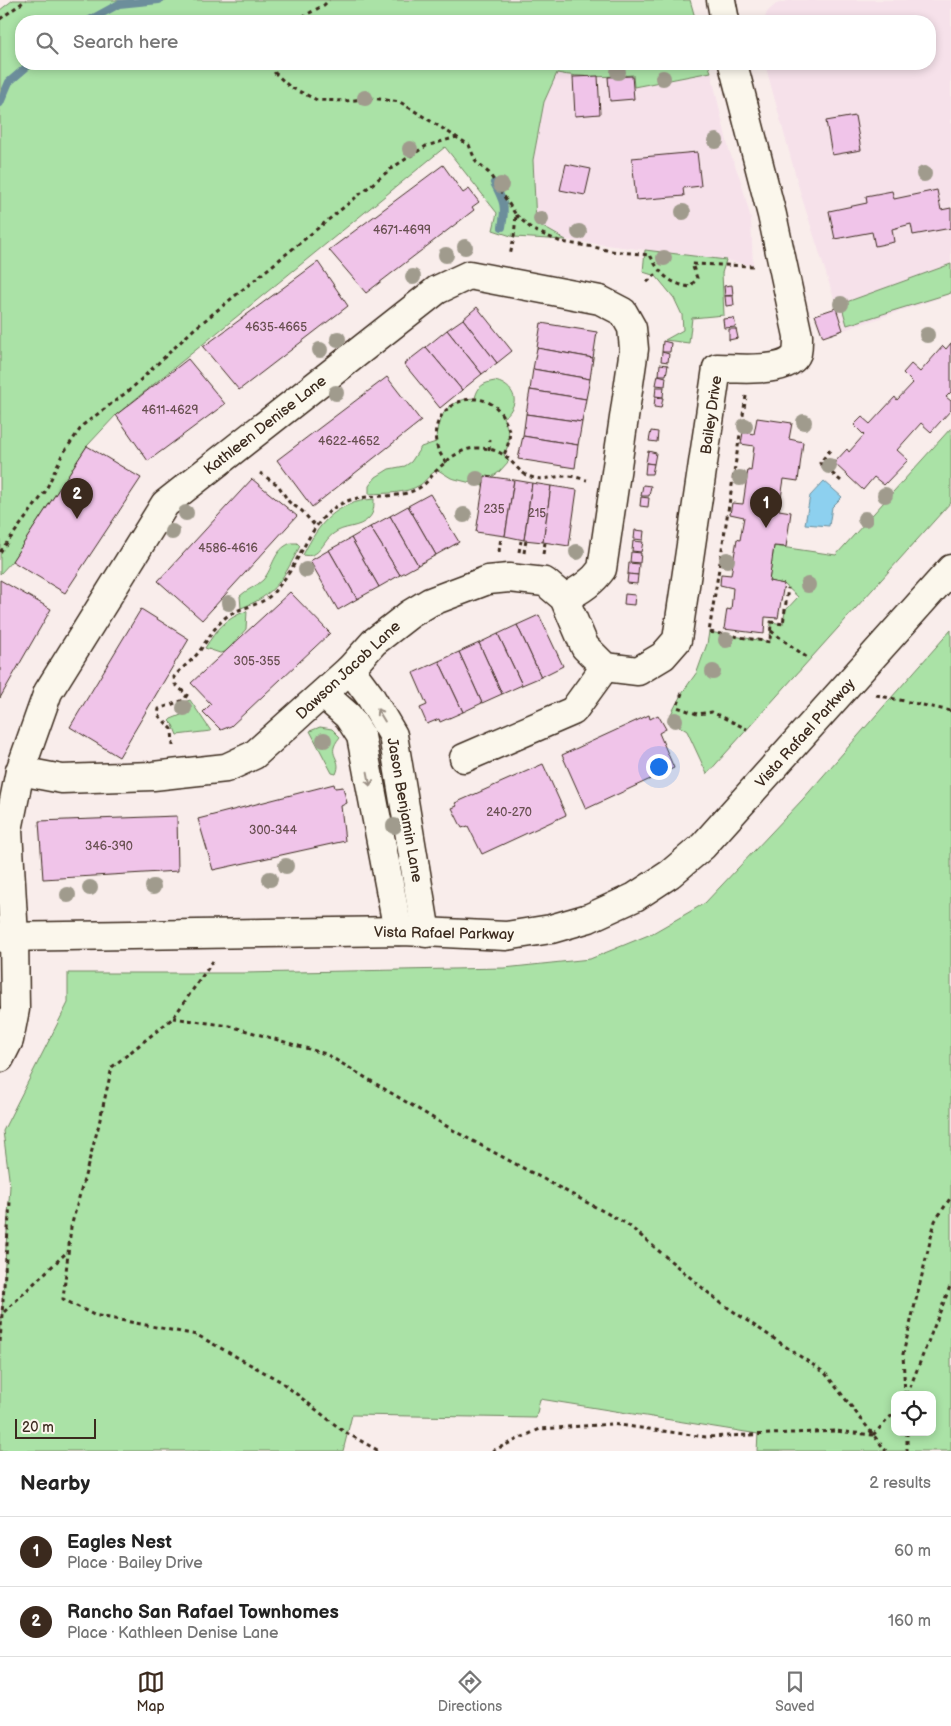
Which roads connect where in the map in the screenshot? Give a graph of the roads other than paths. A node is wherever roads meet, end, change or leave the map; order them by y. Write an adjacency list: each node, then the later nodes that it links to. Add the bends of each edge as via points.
1 (721, 0): 2 (street)
2 (724, 15)
3 (735, 70): 6 (street, Bailey Drive, via 772,215 798,336 797,353 786,364 718,368 677,640 663,656 638,671)
4 (951, 569): 12 (street, Vista Rafael Parkway, via 703,846 670,874 635,897 590,918 551,929 506,936)
5 (564, 598): 6 (street, Dawson Jacob Lane, via 585,647); 7 (street, Dawson Jacob Lane, via 545,582 510,578 488,580 430,602 410,614 374,642); 10 (street, Kathleen Denise Lane, via 579,592 602,569 634,349 632,328 622,312 600,300 469,275 437,290 165,504 48,692)
6 (605, 667): 9 (street, via 573,711)
7 (350, 669): 8 (street, Dawson Jacob Lane); 12 (street, Jason Benjamin Lane, one-way to 7, via 393,735)
8 (323, 694): 10 (street, Dawson Jacob Lane, via 254,755 226,768 153,776 62,779); 11 (street, Jason Benjamin Lane, one-way to 11, via 348,716 361,736)
9 (464, 758)
10 (20, 771): 13 (street, Kathleen Denise Lane, via 8,830)
11 (398, 932): 12 (street, Vista Rafael Parkway); 13 (street, Vista Rafael Parkway)
12 (426, 933)
13 (7, 937): 14 (street, Kathleen Denise Lane, via 15,1009)
14 (0, 1058)

